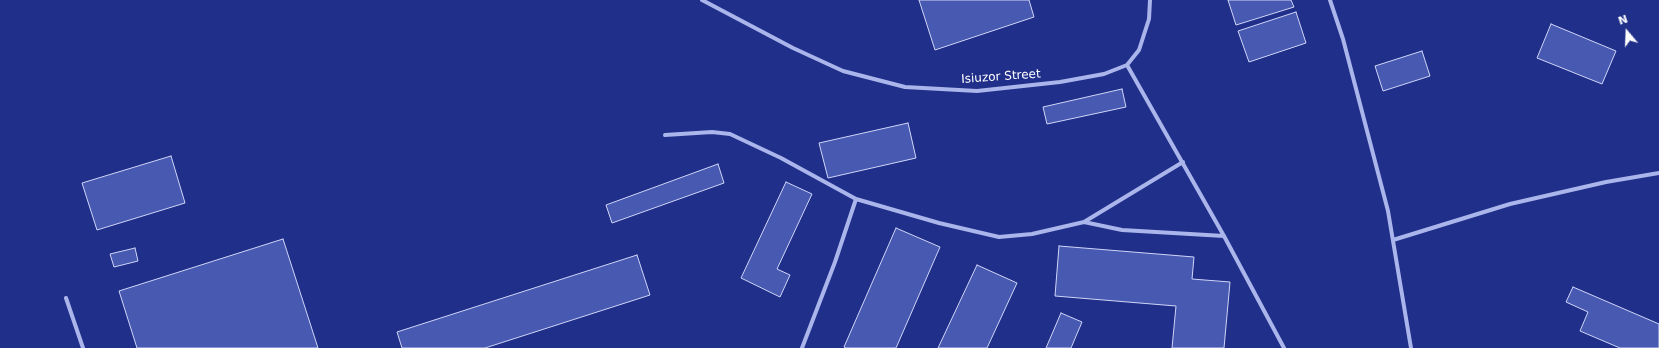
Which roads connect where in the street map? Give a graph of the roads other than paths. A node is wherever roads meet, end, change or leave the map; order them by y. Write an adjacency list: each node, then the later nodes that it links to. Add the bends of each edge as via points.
1 (702, 0): 4 (street, Isiuzor Street, via 843,71 905,87 977,91 1060,82 1104,74)
2 (1150, 0): 4 (street, via 1149,19 1139,50)
3 (1330, 0): 11 (street, via 1343,39 1388,211)
4 (1127, 65): 6 (street)
5 (666, 135): 8 (street, via 712,132 730,134 781,158)
6 (1183, 162): 9 (street); 10 (street)
7 (1659, 173): 11 (street, via 1510,204)
8 (856, 199): 9 (street, via 999,237 1032,234); 14 (street)
9 (1084, 222): 10 (street, via 1122,230)
10 (1224, 236): 15 (street)
11 (1393, 240): 16 (street)
12 (66, 298): 13 (street)
13 (83, 348)
14 (802, 348)
15 (1284, 348)
16 (1411, 348)

